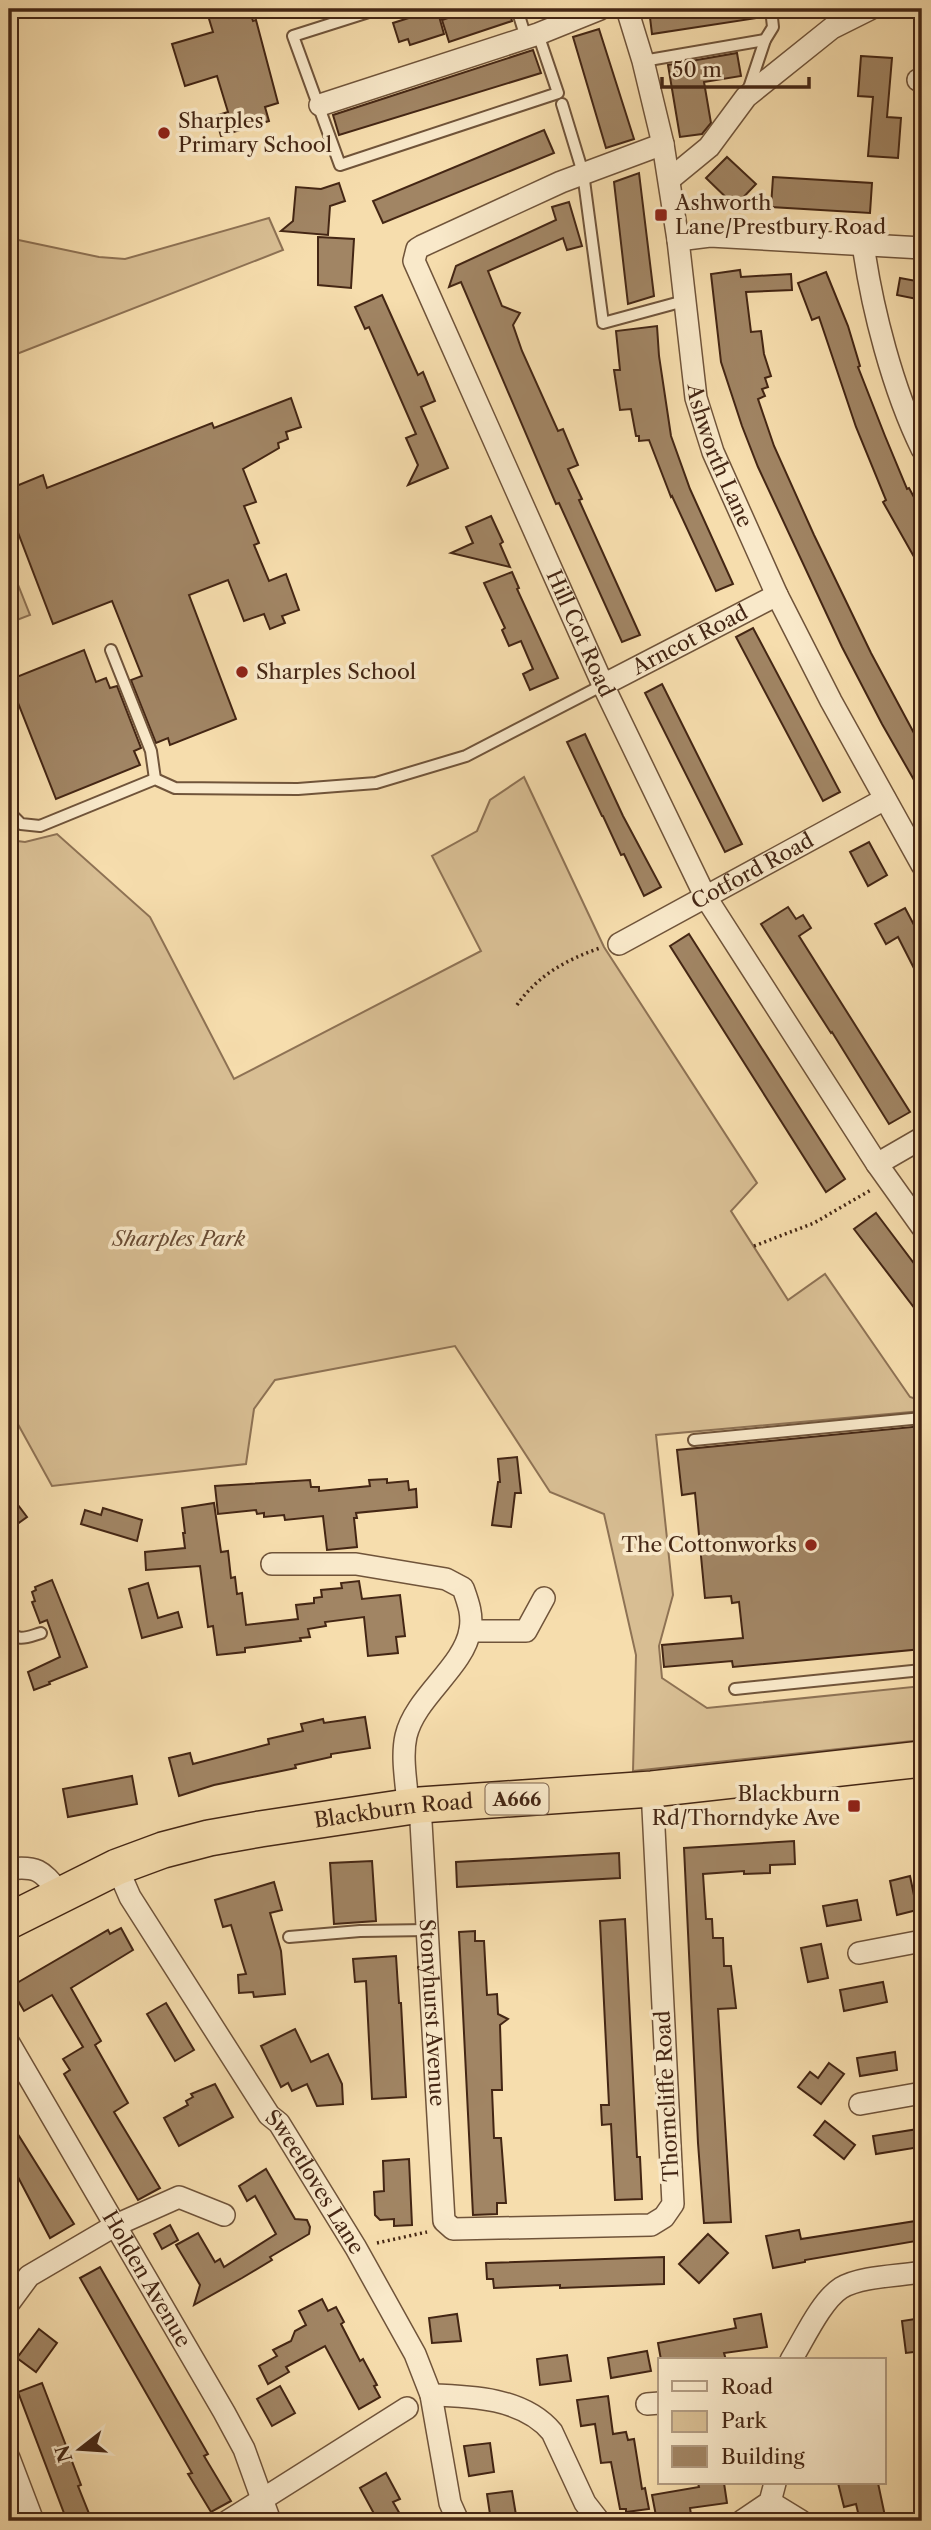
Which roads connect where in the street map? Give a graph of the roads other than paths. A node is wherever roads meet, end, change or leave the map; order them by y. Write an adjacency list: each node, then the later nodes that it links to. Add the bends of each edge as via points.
1 (378, 9): 11 (lane, via 293,36)
2 (517, 9): 7 (lane)
3 (600, 9): 7 (street)
4 (627, 9): 9 (street, Ashworth Lane)
5 (771, 9): 8 (lane, via 773,27)
6 (870, 9): 10 (street, via 832,28)
7 (532, 36): 11 (street); 11 (lane, via 558,93 340,165)
8 (765, 40): 9 (lane); 10 (lane)
9 (643, 61): 13 (street, Ashworth Lane)
10 (746, 97): 15 (street, via 709,147)
11 (320, 104)
12 (562, 104): 14 (lane)
13 (663, 144): 14 (street, Hill Cot Road); 15 (street, Ashworth Lane)
14 (583, 173): 19 (lane, via 603,323); 23 (street, Hill Cot Road, via 422,246 414,261)
15 (670, 179): 16 (street, Ashworth Lane)
16 (678, 240): 17 (street, via 710,236); 19 (street, Ashworth Lane)
17 (863, 244): 18 (street); 20 (street, via 868,281 893,370)
18 (922, 248)
19 (684, 302): 21 (street, Ashworth Lane, via 696,398 709,441)
20 (922, 449)
21 (777, 595): 23 (street, Arncot Road); 25 (street, Ashworth Lane)
22 (111, 650): 24 (lane, via 151,751)
23 (603, 685): 24 (lane, via 466,756 376,783 298,789 175,788); 28 (street, Hill Cot Road)
24 (155, 779): 26 (lane, via 40,826 22,824)
25 (885, 799): 27 (street, Ashworth Lane); 28 (street, Cotford Road)
26 (9, 812)
27 (920, 857)
28 (705, 897): 29 (street, Cotford Road); 31 (street, Hill Cot Road)
29 (619, 944)
30 (922, 1138): 31 (street)
31 (883, 1172): 32 (street, Hill Cot Road)
32 (922, 1227)
33 (922, 1418): 34 (lane)
34 (694, 1440)
35 (270, 1564): 37 (street, via 356,1563 446,1579 463,1588 471,1611)
36 (544, 1598): 37 (street, via 526,1630)
37 (470, 1631): 44 (street, Stonyhurst Avenue, via 464,1648 414,1717 406,1737)
38 (41, 1633): 39 (lane, via 21,1639)
39 (10, 1634)
40 (922, 1670): 41 (lane)
41 (734, 1689)
42 (922, 1759): 43 (highway, Blackburn Road / A666)
43 (652, 1789): 44 (highway, Blackburn Road / A666); 57 (street, Thorncliffe Road, via 673,2204 651,2225 453,2229)
44 (414, 1806): 45 (highway, Blackburn Road / A666, via 209,1838); 49 (street, Stonyhurst Avenue)
45 (117, 1867): 47 (highway, Blackburn Road / A666); 62 (street, Sweetloves Lane, via 130,1897 356,2248 403,2330)
46 (9, 1869): 47 (street, via 40,1870)
47 (62, 1895): 48 (highway, Blackburn Road / A666)
48 (9, 1921)
49 (428, 1930): 50 (lane); 57 (street, Stonyhurst Avenue)
50 (289, 1937)
51 (922, 1941): 52 (street)
52 (859, 1953)
53 (9, 2043): 58 (street, Holden Avenue)
54 (922, 2093): 55 (street)
55 (860, 2104)
56 (224, 2215): 58 (street, via 179,2197)
57 (444, 2221)
58 (116, 2225): 60 (street, via 29,2276); 66 (street, Holden Avenue, via 244,2449)
59 (922, 2272): 61 (street, via 839,2289)
60 (9, 2303)
61 (792, 2358)
62 (431, 2395): 70 (street, Sweetloves Lane, via 450,2503); 71 (street, via 473,2396 517,2408 545,2424 584,2503)
63 (407, 2409): 66 (street)
64 (9, 2458): 67 (street)
65 (772, 2492): 72 (street); 73 (street)
66 (262, 2499): 68 (street); 69 (street, Holden Avenue)
67 (33, 2521)
68 (228, 2521)
69 (270, 2521)
70 (458, 2521)
71 (599, 2521)
72 (742, 2521)
73 (801, 2521)

